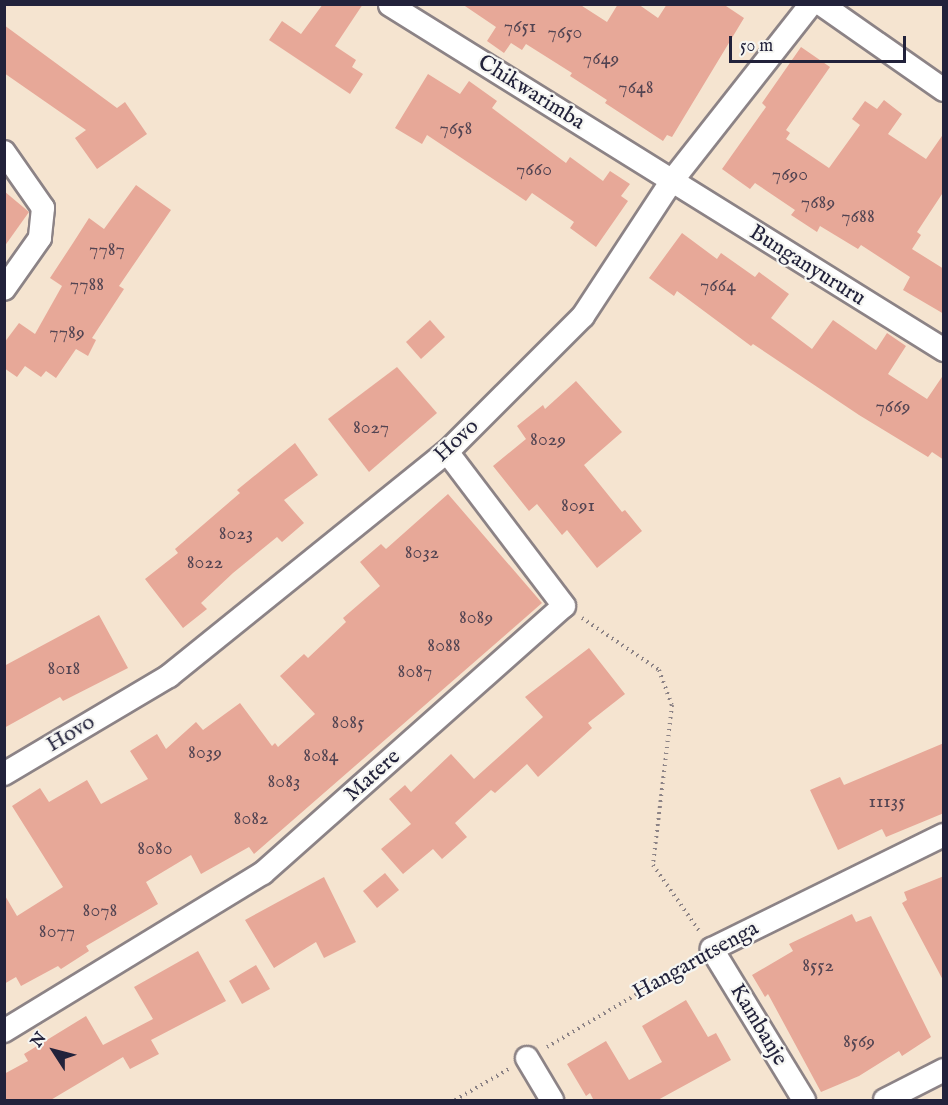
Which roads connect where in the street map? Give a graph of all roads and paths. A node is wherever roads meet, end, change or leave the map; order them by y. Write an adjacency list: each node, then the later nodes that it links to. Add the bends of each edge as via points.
1 (811, 4): 6 (street, Hovo)
2 (821, 4): 4 (street)
3 (390, 5): 6 (street, Chikwarimba)
4 (944, 90)
5 (4, 152): 7 (street, via 43,208 40,238)
6 (671, 182): 8 (street, Bunganyururu); 9 (street, Hovo, via 583,316)
7 (4, 288)
8 (944, 350)
9 (447, 452): 10 (street); 11 (street, Hovo, via 169,676)
10 (564, 606): 13 (path, via 659,670 672,705 653,865); 14 (street, Matere, via 264,873)
11 (4, 774)
12 (944, 835): 13 (street, Hangarutsenga)
13 (712, 949): 15 (path, Hangarutsenga); 19 (street, Kambanje)
14 (4, 1031)
15 (528, 1058): 17 (path, Hangarutsenga); 18 (street)
16 (944, 1070): 20 (street)
17 (455, 1101)
18 (552, 1101)
19 (804, 1101)
20 (885, 1101)

